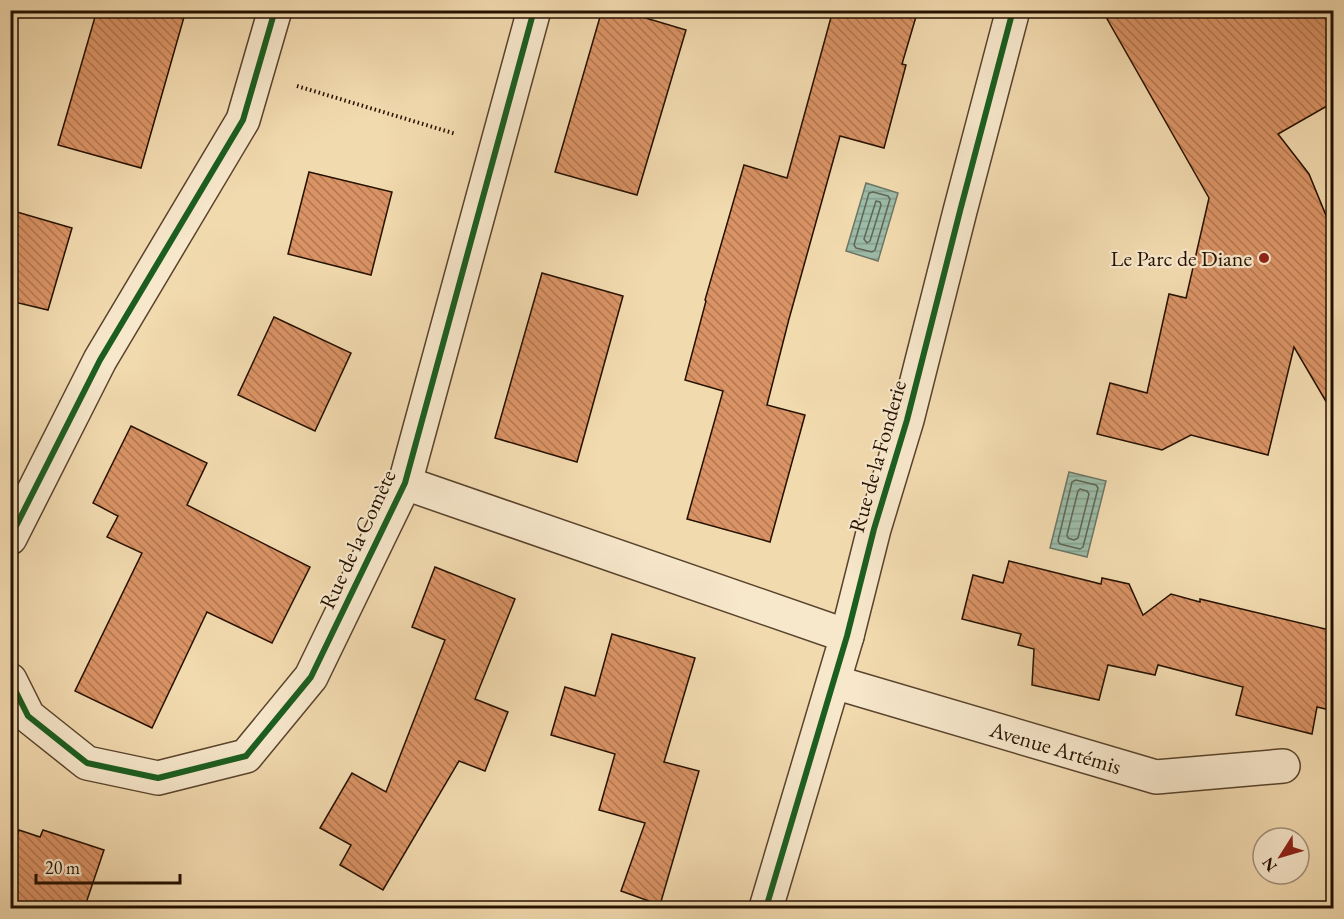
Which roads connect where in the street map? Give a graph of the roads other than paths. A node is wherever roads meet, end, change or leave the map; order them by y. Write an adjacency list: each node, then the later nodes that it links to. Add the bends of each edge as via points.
1 (275, 10): 5 (street, via 243,120 100,360)
2 (534, 10): 4 (street, Rue de la Comète)
3 (1014, 10): 6 (street, Rue de la Fonderie)
4 (405, 483): 6 (street, Rue de la Comète); 7 (street, Rue de la Comète, via 311,677 246,756 158,778 87,763 28,716)
5 (10, 538)
6 (848, 636): 8 (street, Rue de la Fonderie)
7 (10, 680)
8 (834, 682): 9 (street, Avenue Artémis, via 1156,777); 10 (street, Rue de la Fonderie)
9 (1283, 766)
10 (766, 909)

